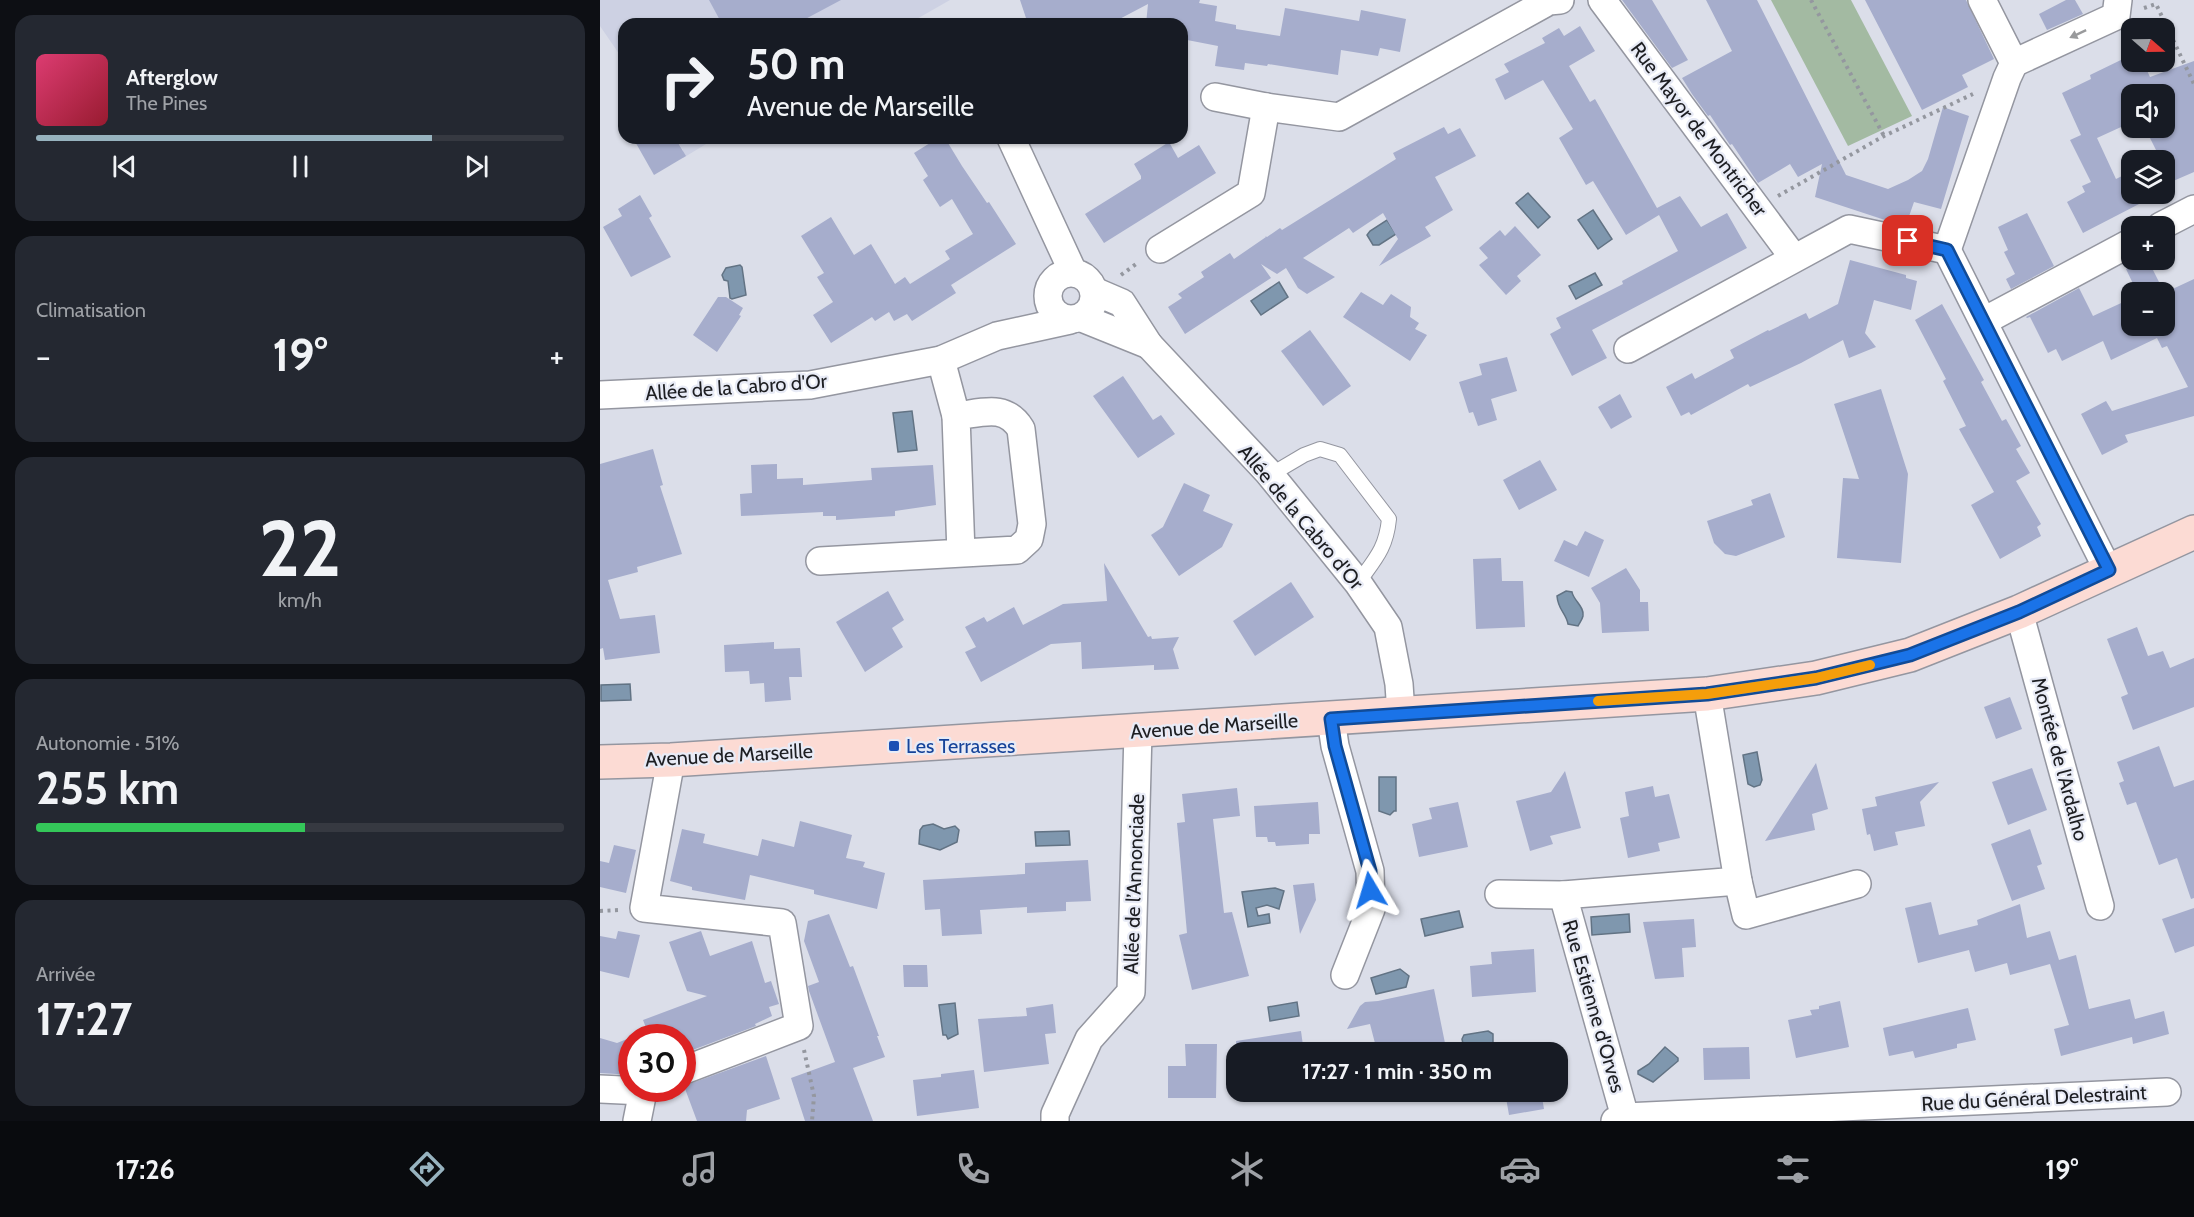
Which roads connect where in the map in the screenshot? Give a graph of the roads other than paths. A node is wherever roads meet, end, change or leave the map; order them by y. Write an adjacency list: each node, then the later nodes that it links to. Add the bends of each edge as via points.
1 (1560, 0): 7 (street, via 1549,1 1339,117)
2 (1602, 0): 14 (street, Rue Mayor de Montricher)
3 (1982, 0): 5 (street)
4 (2117, 8): 5 (street, one-way to 5)
5 (2010, 71): 13 (street)
6 (1215, 97): 7 (street)
7 (1266, 107): 12 (street, via 1251,193)
8 (1014, 144): 15 (street)
9 (2193, 212): 10 (street)
10 (2175, 220)
11 (2121, 248): 18 (street)
12 (1160, 249)
13 (1947, 250): 14 (street, via 1849,229); 18 (street)
14 (1794, 258): 21 (street)
15 (1086, 282): 16 (street, via 1061,275); 17 (street, via 1094,302 1090,311); 20 (street, Allée de la Cabro d'Or, via 1122,303)
16 (1047, 295): 17 (street, via 1058,317); 19 (street, Allée de la Cabro d'Or)
17 (1076, 319): 19 (street, Allée de la Cabro d'Or); 20 (street, Allée de la Cabro d'Or)
18 (1984, 321): 29 (street)
19 (998, 336): 22 (street, Allée de la Cabro d'Or)
20 (1149, 345): 25 (street, Allée de la Cabro d'Or)
21 (1628, 349)
22 (941, 360): 23 (street, Allée de la Cabro d'Or, via 810,385); 24 (street)
23 (600, 395)
24 (956, 416): 27 (street); 27 (street, via 1000,411 1014,418 1021,429 1032,524 1029,539 1017,550)
25 (1270, 476): 30 (street, Allée de la Cabro d'Or); 30 (lane, via 1320,449 1340,455 1389,519 1387,538)
26 (2194, 532): 29 (street, Avenue de Marseille)
27 (961, 553): 28 (street)
28 (820, 561)
29 (2109, 570): 31 (street, Avenue de Marseille)
30 (1358, 583): 33 (street, Allée de la Cabro d'Or, via 1388,627)
31 (2019, 612): 32 (street, Avenue de Marseille, via 1910,655 1816,678); 42 (street, Montée de l'Ardalho)
32 (1707, 694): 33 (street, Avenue de Marseille); 38 (street)
33 (1401, 714): 34 (street, Avenue de Marseille)
34 (1331, 719): 35 (street, Avenue de Marseille); 43 (street, via 1370,871 1371,909)
35 (1138, 732): 36 (street, Avenue de Marseille); 52 (street, Allée de l’Annonciade, via 1131,992 1089,1040)
36 (671, 760): 37 (street, Avenue de Marseille); 44 (street, via 644,908 782,923 799,1026)
37 (600, 762)
38 (1738, 881): 39 (street, via 1746,915); 41 (street, Rue Estienne d'Orves)
39 (1857, 884)
40 (1499, 894): 41 (street, Rue Estienne d'Orves)
41 (1563, 895): 50 (street, Rue Estienne d'Orves)
42 (2100, 906)
43 (1345, 975)
44 (696, 1066)
45 (600, 1089): 46 (street)
46 (618, 1089)
47 (2167, 1092): 49 (street, Rue du Général Delestraint)
48 (641, 1102): 51 (street)
49 (1894, 1113): 50 (street, Rue du Général Delestraint)
50 (1620, 1119)
51 (637, 1121)
52 (1054, 1121)

